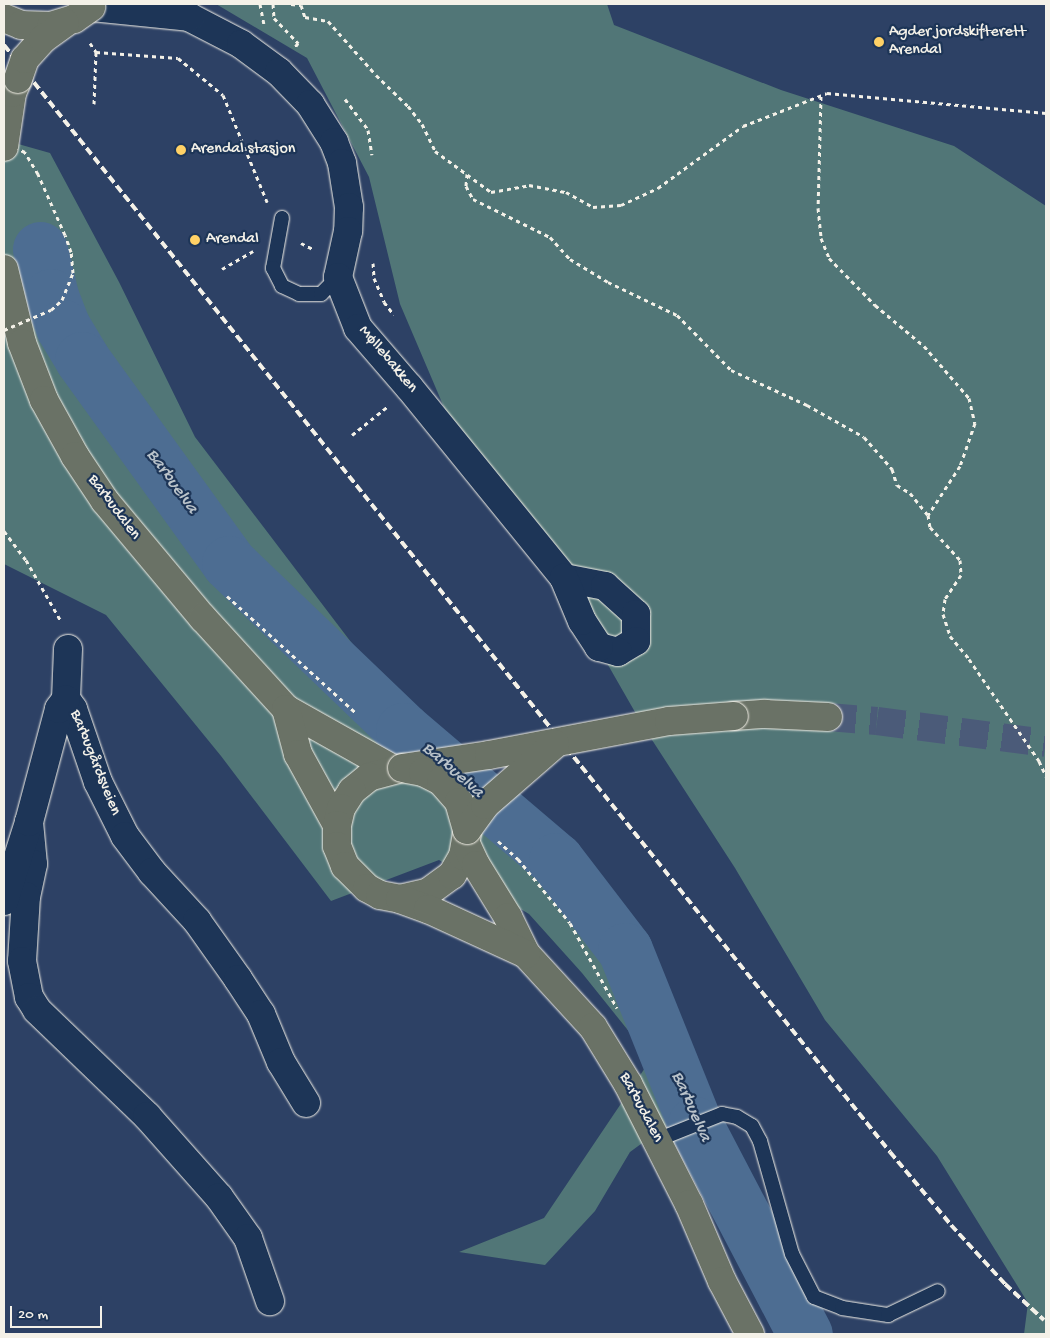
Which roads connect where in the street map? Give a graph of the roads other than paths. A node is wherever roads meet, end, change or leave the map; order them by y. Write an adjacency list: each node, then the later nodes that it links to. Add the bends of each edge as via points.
1 (93, 6): 2 (street); 4 (main road, bridge)
2 (180, 11): 8 (street, via 241,44 279,72 310,104 334,142 342,163 349,207 348,231)
3 (4, 18): 4 (main road, bridge, via 21,26)
4 (75, 31): 5 (main road, bridge, via 43,39 25,59 12,94)
5 (11, 148)
6 (282, 218): 8 (lane, via 273,268 282,286 299,294 321,294)
7 (4, 269): 12 (main road, Barbudalen, via 22,343 44,400 75,456 135,537)
8 (338, 277): 9 (street, Møllebakken, via 358,328)
9 (564, 578)
10 (68, 650): 11 (street)
11 (66, 699): 16 (street, Barbugårdsveien, via 59,709); 22 (street, Barbugårdsveien, via 73,709 98,782 126,836 152,872 197,921 238,979 261,1014 281,1062)
12 (286, 709): 15 (main road, Barbudalen); 17 (main road, Barbudalen, via 298,754)
13 (828, 717): 14 (main road, bridge, via 765,714 669,721)
14 (556, 743): 15 (main road, bridge); 18 (main road, bridge, via 485,805)
15 (397, 768): 17 (main road, via 369,777 352,791 341,808); 18 (main road, bridge, via 423,772 441,781 459,802)
16 (30, 822): 20 (street, Barbugårdsveien); 26 (street, via 34,864 26,896 22,960 29,997 37,1010 147,1116 220,1197 248,1238)
17 (337, 825): 19 (main road, via 338,846 345,866 367,888 380,895)
18 (467, 837): 19 (main road, via 463,856 452,875 428,893); 21 (main road, Barbudalen, via 476,865)
19 (400, 899): 21 (main road, Barbudalen)
20 (4, 901)
21 (526, 954): 23 (main road, Barbudalen, via 593,1027 628,1084)
22 (306, 1103)
23 (669, 1135): 24 (main road, Barbudalen, via 689,1204); 25 (lane, via 722,1114 737,1117 752,1126 760,1141 792,1254 814,1297 842,1308 888,1315)
24 (722, 1281): 27 (main road, Barbudalen); 28 (main road, Barbudalen)
25 (938, 1291)
26 (270, 1302)
27 (731, 1334)
28 (750, 1334)

